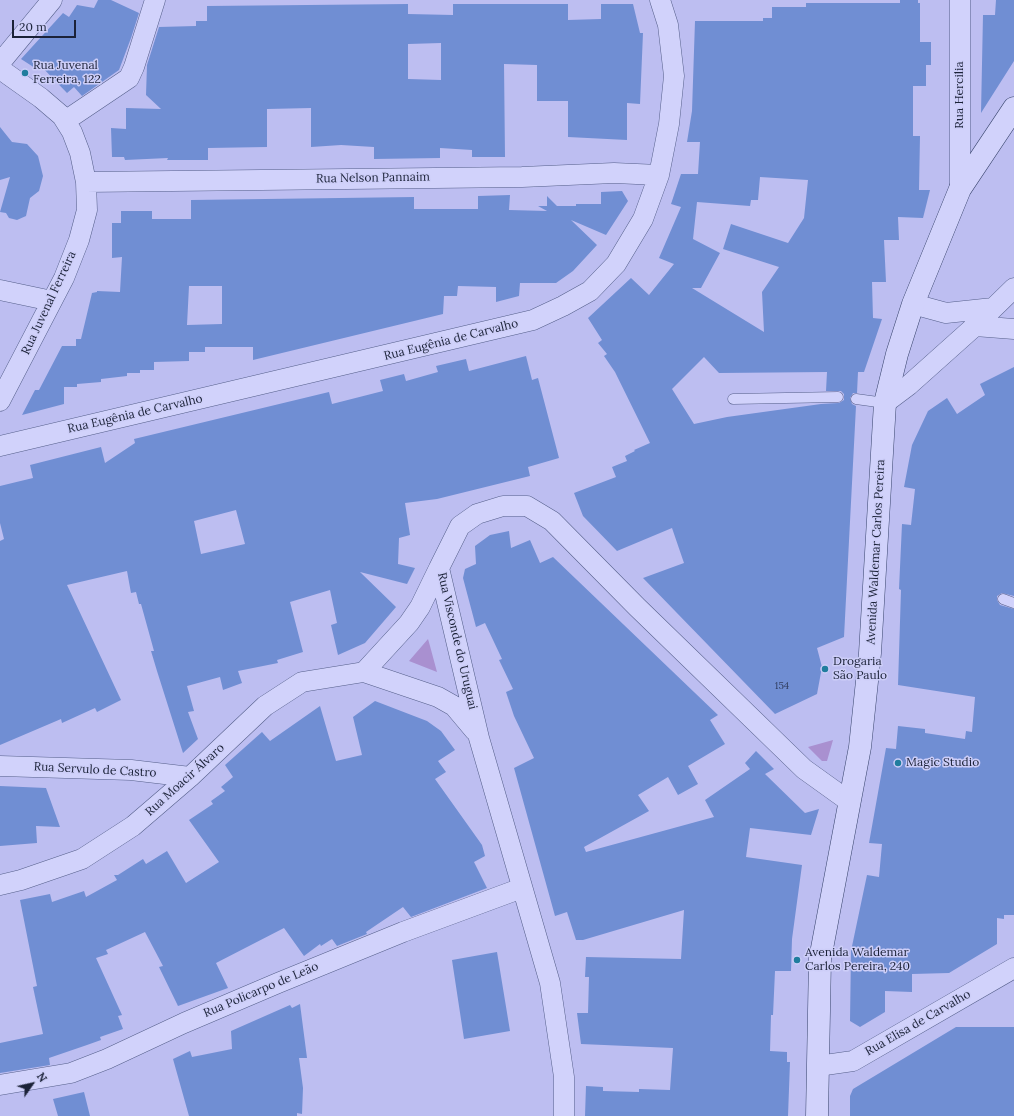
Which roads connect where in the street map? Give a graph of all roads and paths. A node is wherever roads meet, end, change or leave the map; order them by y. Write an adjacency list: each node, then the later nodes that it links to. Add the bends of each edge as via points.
1 (52, 0): 5 (street)
2 (155, 0): 8 (street, via 129,78)
3 (660, 0): 9 (street, Rua Eugênia de Carvalho, via 668,25 674,76 669,124)
4 (960, 0): 11 (street, Rua Hercilia)
5 (0, 63)
6 (0, 69): 8 (street, Rua Juvenal Ferreira, via 41,98)
7 (1014, 108): 11 (street, Avenida Waldemar Carlos Pereira)
8 (65, 121): 10 (street, Rua Juvenal Ferreira, via 80,153)
9 (659, 175): 10 (street, Rua Nelson Pannaim, via 614,173 522,177); 24 (street, Rua Eugênia de Carvalho, via 643,219 616,264 590,291 533,320)
10 (86, 182): 14 (street, Rua Juvenal Ferreira, via 85,217 64,278)
11 (960, 189): 15 (street, Avenida Waldemar Carlos Pereira)
12 (1014, 288): 16 (street)
13 (0, 290): 14 (street)
14 (52, 301): 22 (street, Rua Juvenal Ferreira)
15 (912, 304): 16 (street, via 946,313); 23 (street, Avenida Waldemar Carlos Pereira)
16 (993, 308): 17 (street)
17 (975, 326): 18 (street); 23 (street)
18 (1014, 329)
19 (838, 397): 20 (lane)
20 (733, 399)
21 (856, 399): 23 (lane)
22 (0, 401)
23 (885, 403): 32 (street, Avenida Waldemar Carlos Pereira, via 870,653 860,747)
24 (0, 446)
25 (439, 568): 28 (street, via 409,623); 29 (street, Rua Visconde do Uruguai); 32 (street, Rua Visconde do Uruguai, via 460,526 477,514 503,506 527,506 552,521 804,769)
26 (1003, 599): 27 (lane)
27 (1014, 603)
28 (364, 672): 29 (street, Rua Moacir Álvaro, via 438,696 454,706 468,720); 31 (street, Rua Moacir Álvaro, via 302,682 284,692 265,706)
29 (479, 738): 34 (street, Rua Visconde do Uruguai)
30 (0, 766): 31 (street, Rua Servulo de Castro, via 131,770)
31 (190, 777): 33 (street, Rua Moacir Álvaro, via 133,826 82,859)
32 (850, 802): 36 (street, Avenida Waldemar Carlos Pereira, via 820,959)
33 (0, 885)
34 (522, 888): 37 (street, Rua Policarpo de Leão, via 307,971 107,1059 71,1072); 38 (street, Rua Visconde do Uruguai, via 550,983 564,1077)
35 (1014, 968): 36 (street, Rua Elisa de Carvalho, via 853,1061)
36 (818, 1066): 39 (street, Avenida Waldemar Carlos Pereira)
37 (0, 1085)
38 (564, 1116)
39 (817, 1116)

